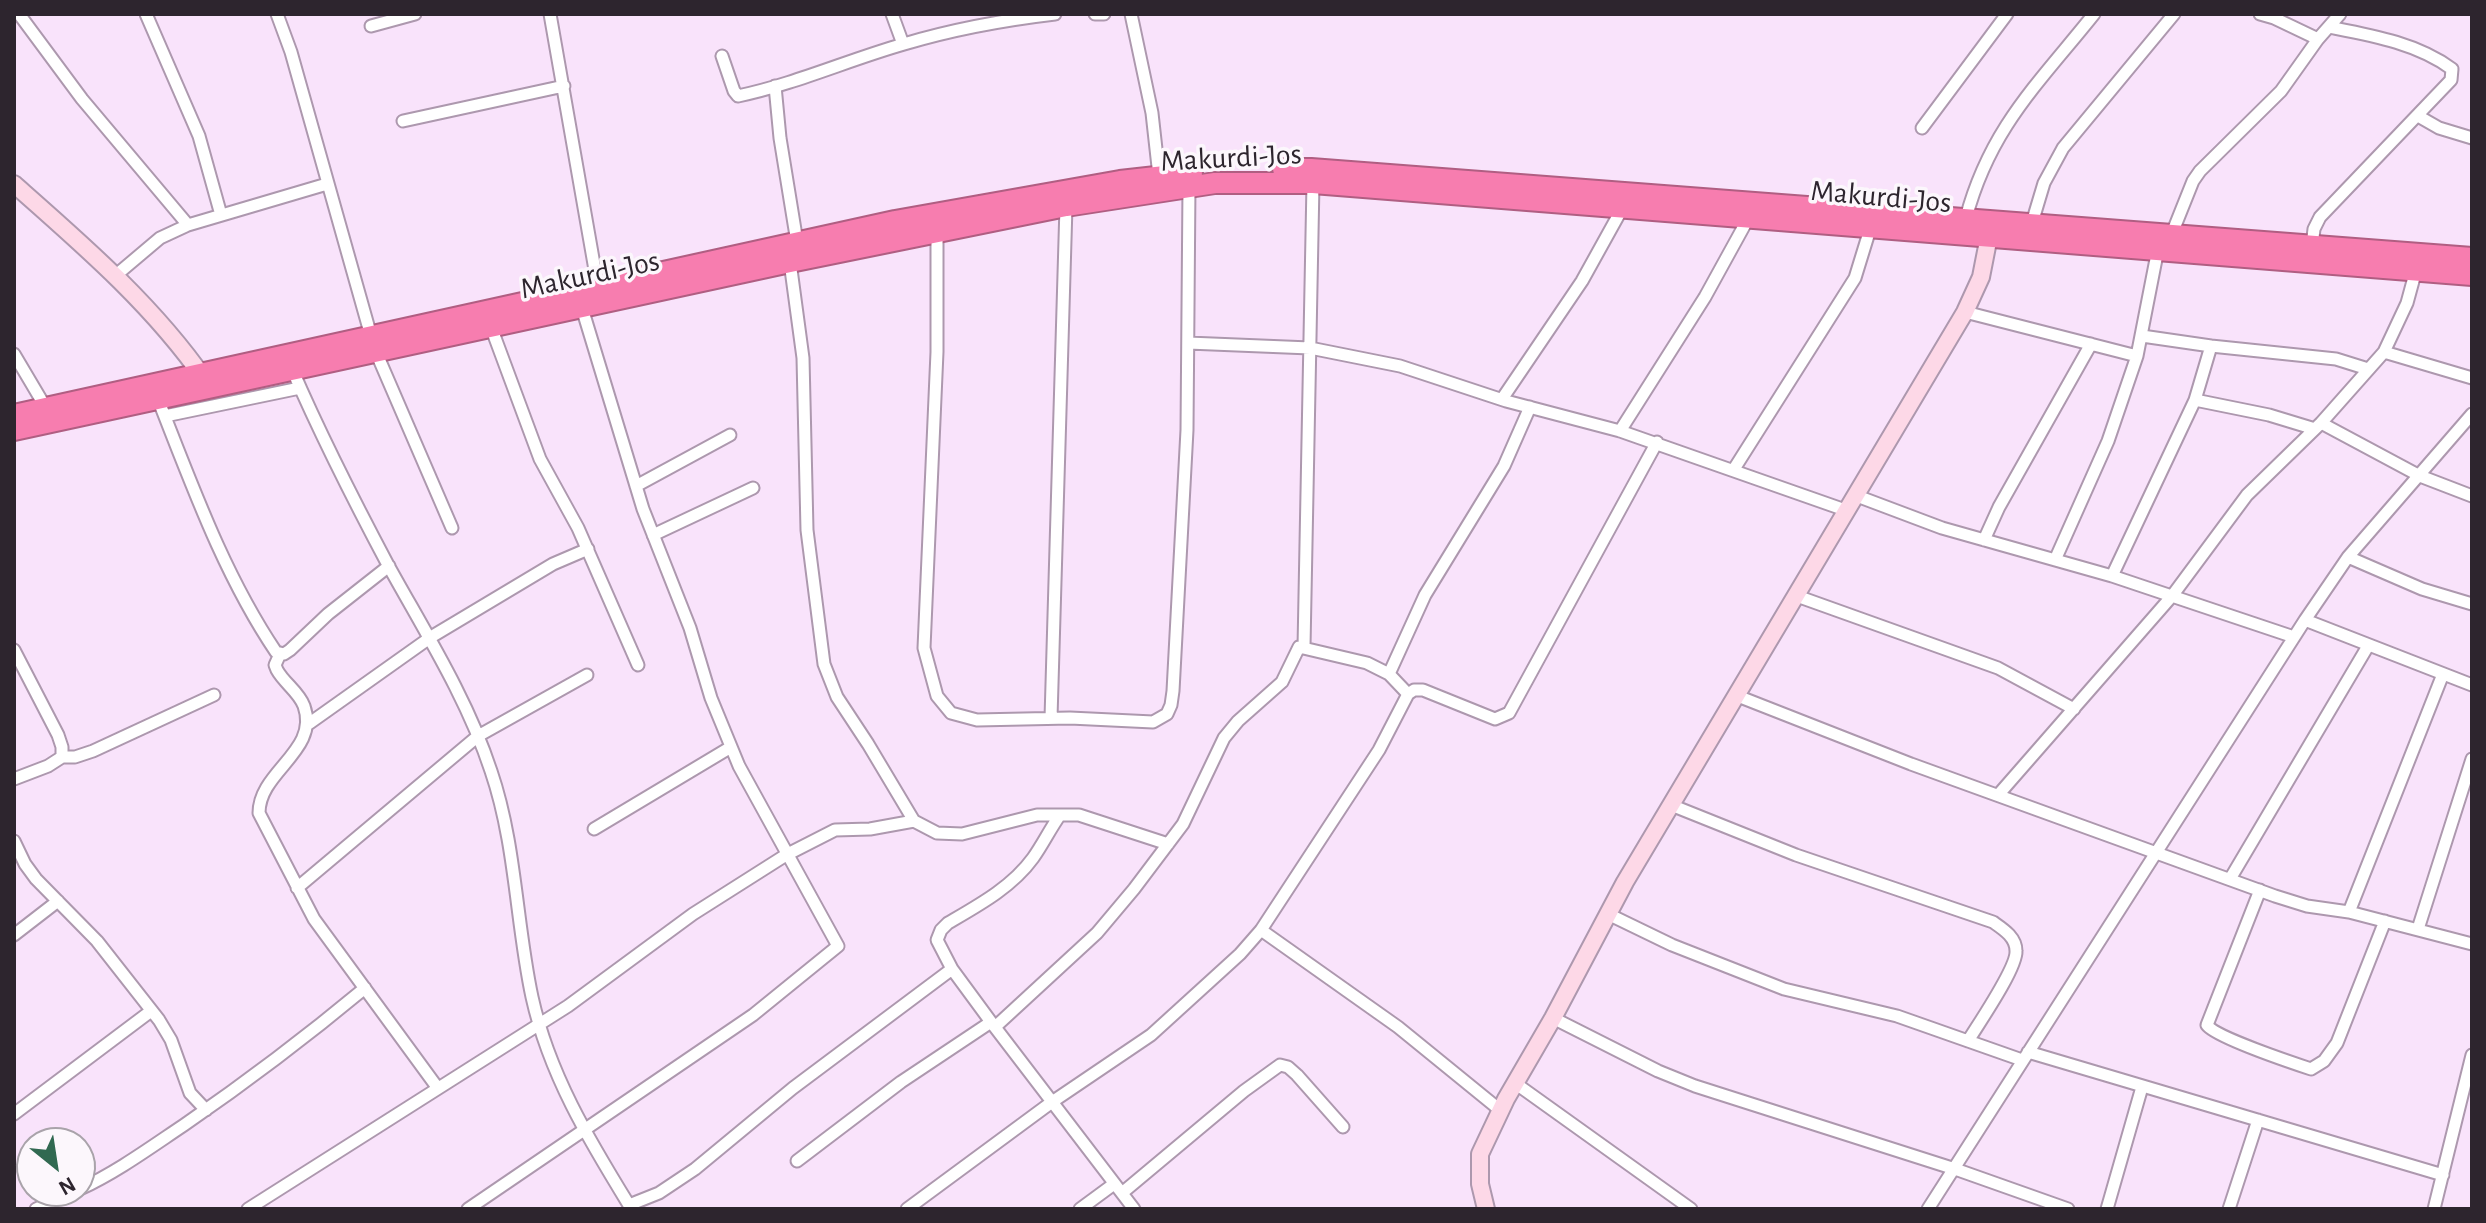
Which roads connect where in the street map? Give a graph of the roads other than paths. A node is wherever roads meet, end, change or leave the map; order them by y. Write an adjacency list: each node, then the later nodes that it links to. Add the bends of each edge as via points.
1 (19, 14): 39 (street)
2 (146, 14): 34 (street, via 199,136)
3 (277, 14): 30 (street)
4 (415, 14): 16 (street)
5 (550, 14): 21 (street)
6 (892, 14): 19 (street)
7 (1055, 14): 19 (street)
8 (1095, 14): 9 (street)
9 (1104, 14)
10 (1131, 14): 27 (street)
11 (2007, 14): 25 (street)
12 (2094, 14): 36 (street, via 2011,118 1975,183)
13 (2174, 14): 37 (street, via 2063,148 2044,183)
14 (2260, 14): 18 (street)
15 (2340, 14): 17 (street)
16 (371, 26)
17 (2329, 27): 18 (street); 23 (street, via 2379,37 2452,69 2451,80)
18 (2318, 39): 42 (street, via 2281,91 2200,171)
19 (903, 44): 22 (street)
20 (722, 56): 22 (street, via 736,94)
21 (564, 86): 24 (street); 49 (street)
22 (775, 86): 44 (street)
23 (2418, 116): 26 (street); 43 (street, via 2320,217)
24 (403, 121)
25 (1922, 128)
26 (2472, 138)
27 (1159, 176): 36 (highway, Makurdi-Jos, via 1311,169); 38 (highway, Makurdi-Jos)
28 (1313, 183): 31 (highway, Makurdi-Jos); 33 (highway, Makurdi-Jos); 58 (street)
29 (14, 184): 48 (street)
30 (327, 184): 34 (street); 55 (street)
31 (1189, 186): 32 (highway, Makurdi-Jos); 54 (street)
32 (1066, 206): 38 (highway, Makurdi-Jos); 111 (street)
33 (1623, 206): 35 (highway, Makurdi-Jos); 66 (street, via 1582,281)
34 (221, 215): 39 (street)
35 (1749, 216): 40 (highway, Makurdi-Jos); 75 (street)
36 (1966, 218): 41 (highway, Makurdi-Jos)
37 (2032, 223): 41 (highway, Makurdi-Jos); 42 (highway, Makurdi-Jos)
38 (936, 224): 44 (highway, Makurdi-Jos); 111 (street, via 937,352 924,648 937,696 957,717)
39 (188, 225): 48 (street, via 160,238)
40 (1871, 226): 41 (highway, Makurdi-Jos); 78 (street, via 1855,278)
41 (1991, 228): 42 (highway, Makurdi-Jos); 51 (street, via 1981,277)
42 (2164, 242): 43 (highway, Makurdi-Jos); 46 (highway, Makurdi-Jos); 53 (street)
43 (2312, 246): 45 (highway, Makurdi-Jos)
44 (794, 252): 49 (highway, Makurdi-Jos); 50 (highway, Makurdi-Jos); 122 (street, via 803,358 807,530 824,664 837,697)
45 (2472, 258)
46 (2416, 270): 47 (highway, Makurdi-Jos); 59 (street)
47 (2472, 275)
48 (115, 276): 65 (street)
49 (598, 287): 55 (highway, Makurdi-Jos)
50 (582, 308): 52 (highway, Makurdi-Jos); 80 (street)
51 (1965, 312): 56 (street); 83 (street)
52 (491, 327): 55 (highway, Makurdi-Jos); 87 (street, via 540,459)
53 (2142, 336): 57 (street); 61 (street)
54 (1188, 343): 58 (street); 111 (street, via 1171,705 1153,722)
55 (374, 344): 63 (highway, Makurdi-Jos); 65 (highway, Makurdi-Jos); 84 (street)
56 (2091, 344): 61 (street); 86 (street)
57 (2211, 346): 62 (street, via 2336,359); 67 (street)
58 (1310, 348): 66 (street, via 1400,366); 99 (street)
59 (2384, 352): 62 (street); 64 (street)
60 (14, 354): 69 (street)
61 (2137, 356): 89 (street, via 2108,441)
62 (2368, 369): 73 (street)
63 (296, 378): 65 (highway, Makurdi-Jos); 90 (street)
64 (2472, 378)
65 (211, 389): 69 (highway, Makurdi-Jos); 70 (highway, Makurdi-Jos)
66 (1502, 399): 68 (street)
67 (2195, 400): 73 (street); 91 (street)
68 (1530, 407): 75 (street); 103 (street, via 1504,466 1425,595)
69 (46, 408): 72 (highway, Makurdi-Jos)
70 (162, 408): 74 (highway, Makurdi-Jos); 101 (street, via 231,572)
71 (2472, 414): 79 (street)
72 (14, 415)
73 (2318, 426): 79 (street); 93 (street, via 2247,495)
74 (14, 430)
75 (1620, 431): 77 (street)
76 (730, 435): 80 (street)
77 (1657, 442): 78 (street); 107 (street, via 1509,713 1495,719 1423,690)
78 (1734, 469): 83 (street)
79 (2420, 476): 82 (street); 88 (street)
80 (636, 486): 85 (street)
81 (753, 488): 85 (street)
82 (2472, 496)
83 (1852, 503): 86 (street); 92 (street)
84 (452, 528)
85 (653, 535): 114 (street)
86 (1984, 540): 89 (street)
87 (588, 549): 96 (street, via 553,564); 102 (street)
88 (2348, 557): 94 (street); 95 (street)
89 (2055, 560): 91 (street)
90 (389, 566): 96 (street); 101 (street)
91 (2112, 576): 93 (street)
92 (1794, 595): 109 (street); 110 (street, via 1998,668)
93 (2172, 596): 97 (street); 110 (street)
94 (2472, 604)
95 (2305, 620): 97 (street); 98 (street)
96 (431, 637): 112 (street); 113 (street)
97 (2294, 637): 127 (street)
98 (2368, 646): 104 (street); 129 (street)
99 (1304, 647): 103 (street); 126 (street, via 1295,652 1282,682 1224,738)
100 (14, 650): 115 (street, via 58,735)
101 (280, 654): 112 (street, via 275,665 303,704)
102 (638, 665)
103 (1389, 674): 107 (street)
104 (2443, 674): 106 (street); 133 (street)
105 (587, 675): 113 (street)
106 (2472, 685)
107 (1408, 694): 137 (street, via 1379,750)
108 (214, 695): 115 (street, via 93,751)
109 (1735, 695): 118 (street); 119 (street)
110 (2074, 709): 118 (street)
111 (1051, 718)
112 (307, 725): 130 (street, via 259,804 267,832)
113 (478, 736): 130 (street); 144 (street, via 504,815)
114 (731, 747): 123 (street); 128 (street)
115 (62, 757): 117 (street)
116 (2472, 759): 136 (street)
117 (14, 779)
118 (1999, 794): 127 (street)
119 (1671, 805): 134 (street); 146 (street, via 1796,855 1993,922 2008,933 2015,943 2015,963)
120 (1037, 815): 121 (street); 122 (street, via 962,834 937,833); 124 (street)
121 (1060, 815): 124 (street); 126 (street, via 1079,815)
122 (914, 821): 128 (street, via 835,830)
123 (594, 829)
124 (1044, 837): 140 (street, via 1032,860 1002,889 941,930 939,948)
125 (14, 841): 132 (street, via 31,872)
126 (1168, 844): 145 (street, via 1097,933)
127 (2156, 851): 129 (street); 148 (street)
128 (786, 855): 144 (street); 160 (street, via 838,949 742,1023)
129 (2230, 879): 131 (street)
130 (297, 888): 141 (street)
131 (2260, 890): 133 (street, via 2307,906); 135 (street, via 2207,1025 2219,1036 2311,1069 2337,1043)
132 (58, 901): 138 (street); 142 (street)
133 (2349, 912): 135 (street)
134 (1608, 914): 143 (street); 146 (street, via 1784,989 1897,1016)
135 (2385, 921): 136 (street)
136 (2418, 929): 139 (street)
137 (1261, 930): 153 (street, via 1179,1012); 155 (street, via 1398,1027)
138 (14, 935)
139 (2472, 944)
140 (952, 969): 145 (street); 166 (street, via 695,1169)
141 (365, 988): 150 (street); 154 (street)
142 (151, 1011): 152 (street, via 167,1033); 156 (street)
143 (1553, 1018): 149 (street); 162 (street, via 1695,1086)
144 (540, 1023): 150 (street); 160 (street)
145 (993, 1024): 153 (street); 161 (street, via 901,1082)
146 (1968, 1041): 148 (street)
147 (2472, 1055): 163 (street)
148 (2025, 1056): 151 (street); 162 (street)
149 (1515, 1083): 155 (street); 173 (street)
150 (437, 1087): 167 (street)
151 (2142, 1087): 157 (street); 176 (street)
152 (190, 1093): 154 (street); 158 (street)
153 (1052, 1102): 165 (street); 169 (street)
154 (206, 1110): 158 (street)
155 (1500, 1110): 172 (street, via 1480,1154)
156 (14, 1114)
157 (2258, 1120): 163 (street); 177 (street)
158 (188, 1122): 164 (street)
159 (1343, 1127): 165 (street, via 1297,1075 1280,1065)
160 (583, 1130): 166 (street); 168 (street)
161 (797, 1161)
162 (1955, 1169): 174 (street); 175 (street)
163 (2443, 1175): 178 (street)
164 (96, 1181)
165 (1118, 1188): 170 (street); 171 (street)
166 (630, 1207)
167 (248, 1209)
168 (468, 1209)
169 (907, 1209)
170 (1080, 1209)
171 (1134, 1209)
172 (1486, 1209)
173 (1691, 1209)
174 (1928, 1209)
175 (2068, 1209)
176 (2107, 1209)
177 (2229, 1209)
178 (2434, 1209)

